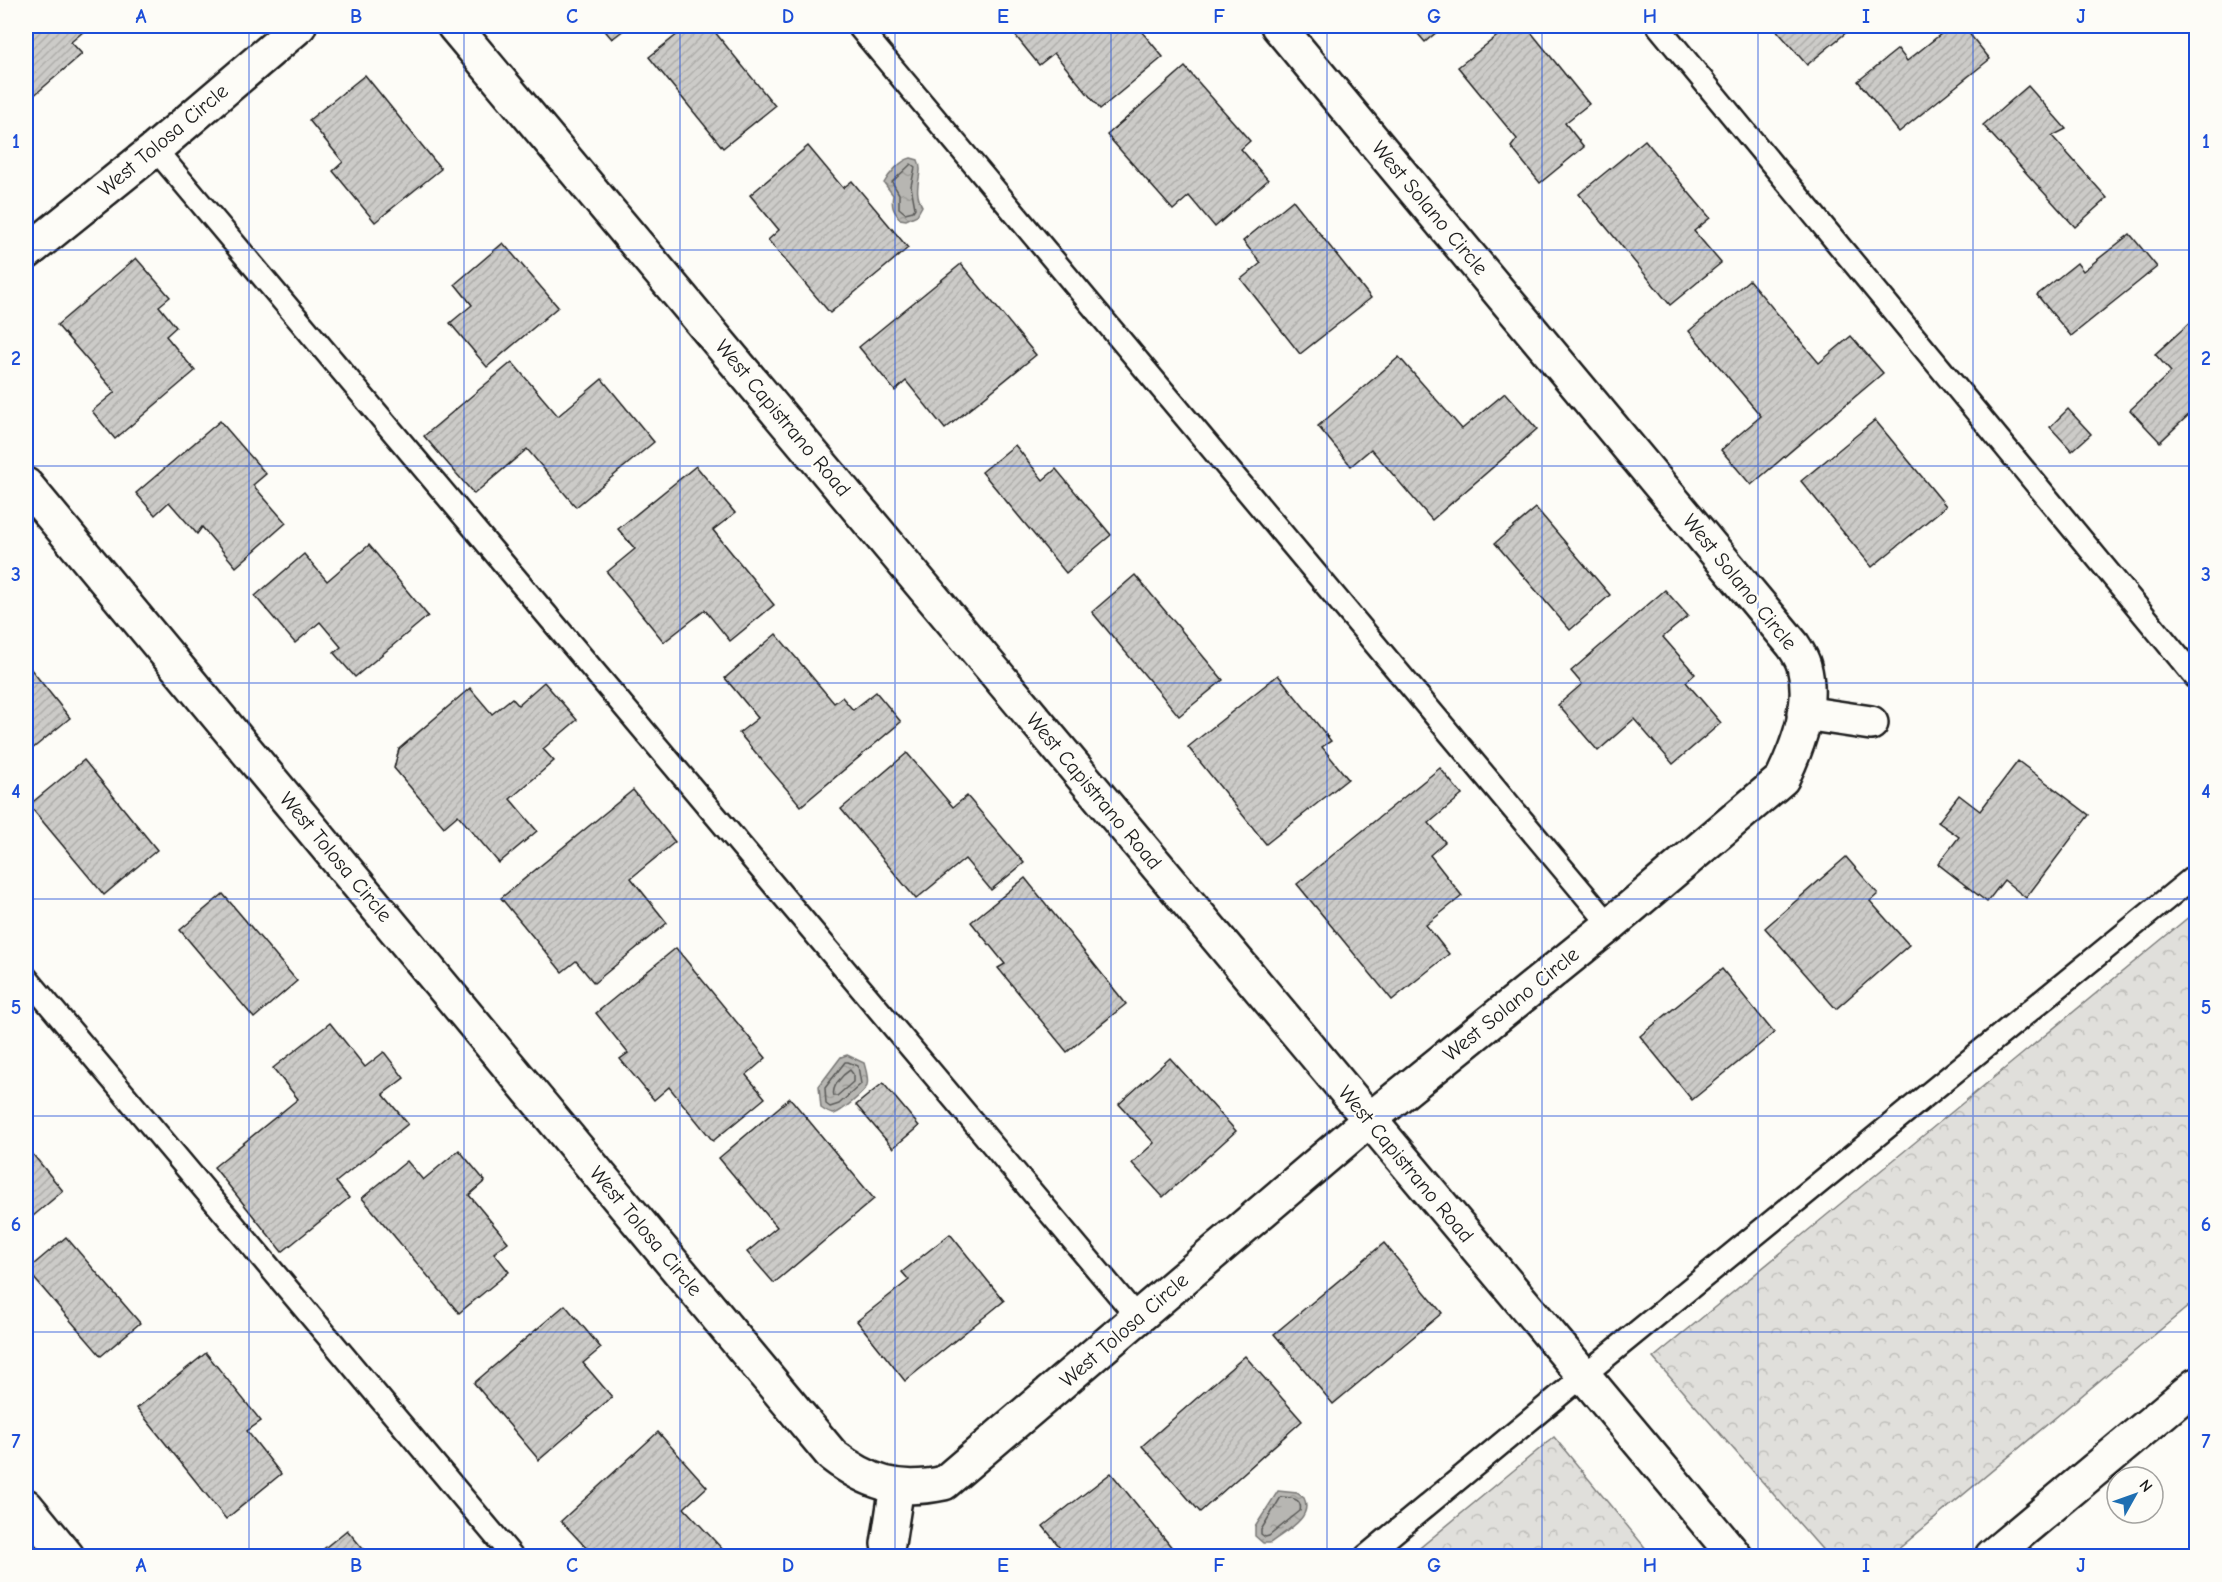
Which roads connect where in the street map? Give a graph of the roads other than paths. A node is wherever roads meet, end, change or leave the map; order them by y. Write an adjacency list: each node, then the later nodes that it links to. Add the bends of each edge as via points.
1 (298, 26): 6 (street, West Tolosa Circle)
2 (454, 26): 15 (street, West Capistrano Road)
3 (858, 26): 13 (lane)
4 (1278, 26): 10 (street, West Solano Circle, via 1793,645 1803,663 1808,692)
5 (1658, 26): 9 (lane)
6 (155, 149): 7 (street, West Tolosa Circle); 16 (lane)
7 (26, 253)
8 (26, 485): 19 (street, West Tolosa Circle, via 832,1455 853,1471)
9 (2196, 678)
10 (1804, 713): 11 (street); 13 (street, West Solano Circle, via 1798,746 1782,779)
11 (1871, 723)
12 (2196, 875): 17 (lane)
13 (1610, 925): 15 (street, West Solano Circle)
14 (26, 977): 23 (lane)
15 (1369, 1120): 16 (street, West Tolosa Circle); 17 (street, West Capistrano Road)
16 (1138, 1318): 19 (street, West Tolosa Circle, via 944,1483 921,1488)
17 (1584, 1375): 24 (lane); 25 (street, West Capistrano Road)
18 (2196, 1385): 26 (street)
19 (897, 1486): 21 (street)
20 (26, 1506): 22 (street)
21 (888, 1544)
22 (67, 1557)
23 (512, 1557)
24 (1366, 1557)
25 (1735, 1557)
26 (1992, 1557)

